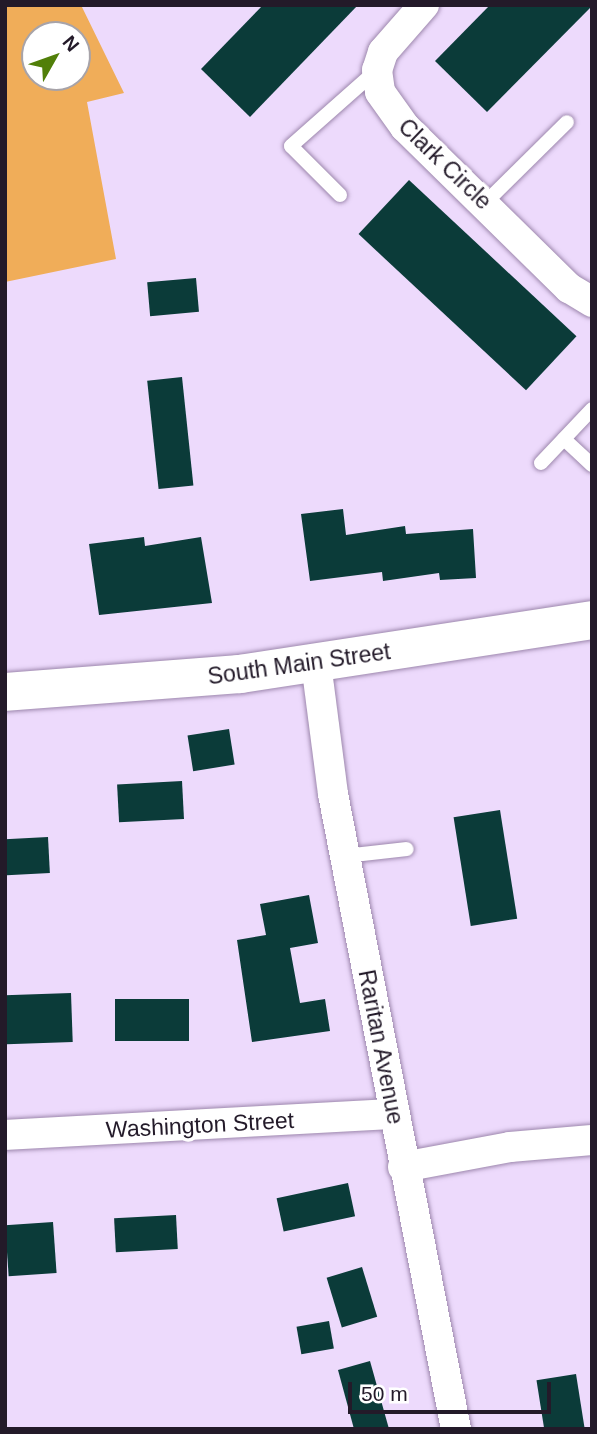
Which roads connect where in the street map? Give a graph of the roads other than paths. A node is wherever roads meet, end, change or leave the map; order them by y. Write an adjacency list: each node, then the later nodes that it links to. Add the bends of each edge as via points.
1 (424, 5): 2 (street, via 394,34)
2 (377, 70): 4 (lane, via 290,146); 5 (street, Clark Circle, via 380,92 390,110)
3 (568, 122): 5 (lane)
4 (341, 195)
5 (485, 203): 6 (street, Clark Circle, via 569,288)
6 (592, 302)
7 (592, 409): 8 (lane)
8 (564, 439): 9 (lane); 10 (lane)
9 (541, 463)
10 (592, 465)
11 (592, 620): 12 (street, South Main Street)
12 (316, 663): 13 (street, South Main Street, via 175,681); 15 (street, Raritan Avenue)
13 (5, 691)
14 (407, 849): 15 (lane)
15 (345, 856): 16 (street, Raritan Avenue)
16 (394, 1114): 17 (street, Washington Street); 19 (street, Raritan Avenue)
17 (5, 1135)
18 (592, 1140): 19 (street, via 510,1147)
19 (403, 1167): 20 (street, Raritan Avenue)
20 (456, 1429)

